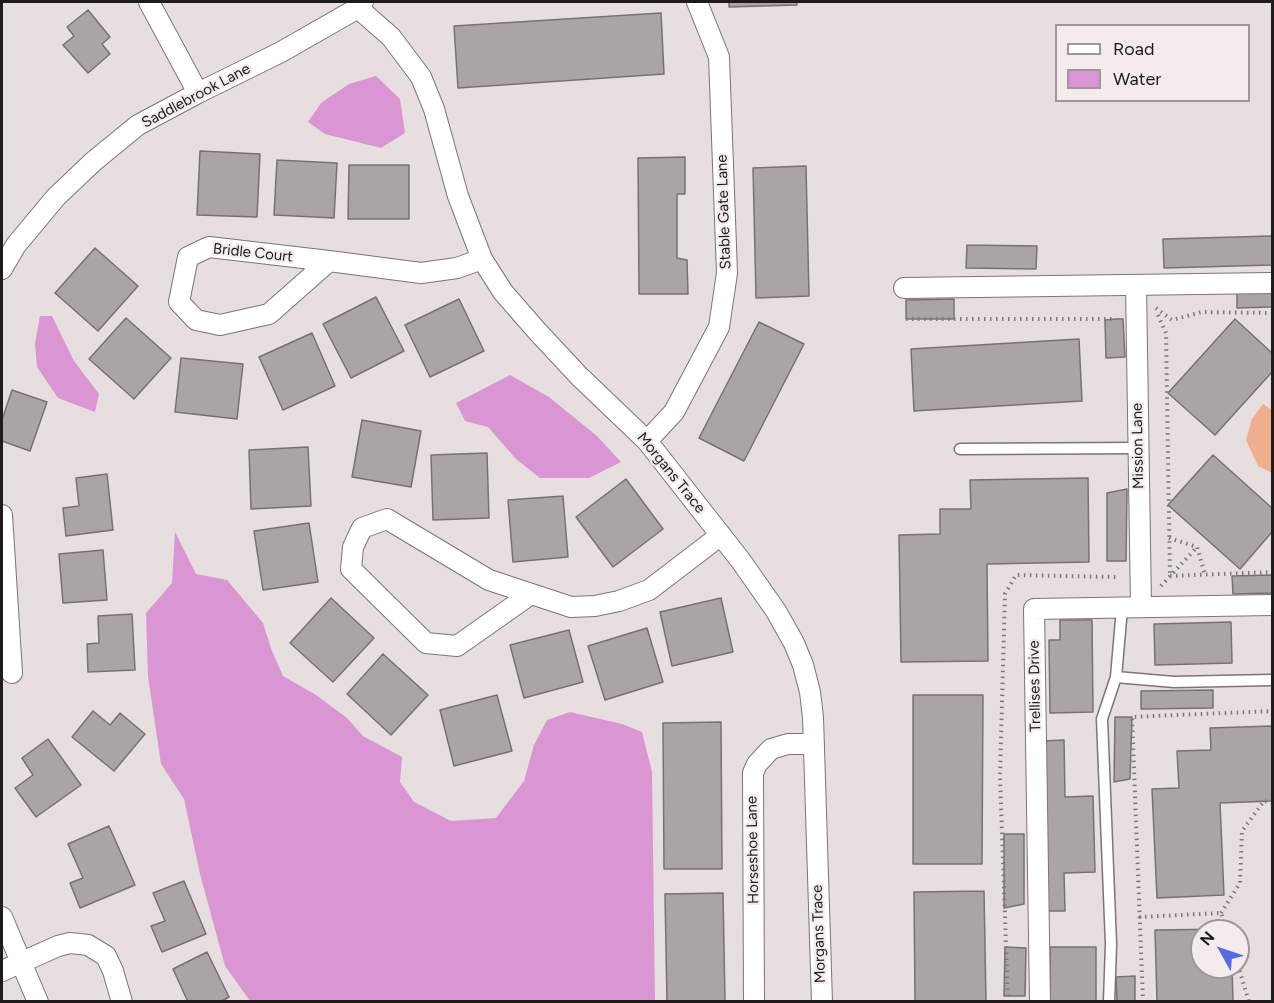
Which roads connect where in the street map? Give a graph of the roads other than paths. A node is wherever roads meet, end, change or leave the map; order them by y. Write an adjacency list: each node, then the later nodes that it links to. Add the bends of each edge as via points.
1 (149, 2): 4 (street)
2 (697, 2): 12 (street, Stable Gate Lane, via 719,57 727,273 719,327 674,412)
3 (361, 5): 4 (street, Saddlebrook Lane); 6 (street, Morgans Trace, via 391,36 421,77)
4 (198, 93): 5 (street, Saddlebrook Lane, via 138,125)
5 (9, 239): 8 (street, Saddlebrook Lane)
6 (482, 259): 7 (street, Bridle Court, via 457,268 421,273); 12 (street, Morgans Trace, via 503,292 537,331)
7 (329, 261): 7 (street, Bridle Court, via 209,247 188,257 179,302 196,320 220,325 269,314)
8 (2, 269)
9 (1272, 283): 10 (street)
10 (1136, 285): 11 (street); 13 (street, Mission Lane)
11 (904, 288)
12 (647, 441): 16 (street, Morgans Trace)
13 (1138, 448): 14 (lane); 19 (street, Mission Lane)
14 (960, 449)
15 (2, 514): 20 (street)
16 (721, 535): 17 (street, via 649,590 619,601 571,608 489,580 387,519 362,528 353,547 351,569 426,643 457,646); 23 (street, Morgans Trace, via 776,611 794,643 810,693)
17 (531, 594)
18 (1272, 605): 19 (street, Trellises Drive)
19 (1132, 608): 21 (lane); 31 (street, Trellises Drive, via 1034,609)
20 (12, 673)
21 (1116, 677): 22 (lane, via 1174,682); 32 (lane, via 1102,719 1111,944)
22 (1272, 680)
23 (814, 744): 29 (street, Horseshoe Lane, via 788,744 771,749 753,773); 30 (street, Morgans Trace)
24 (2, 917): 25 (street)
25 (22, 962): 26 (street); 27 (street); 28 (street, via 58,946 88,945 106,956)
26 (2, 971)
27 (38, 1002)
28 (122, 1002)
29 (754, 1002)
30 (822, 1002)
31 (1040, 1002)
32 (1109, 1002)

